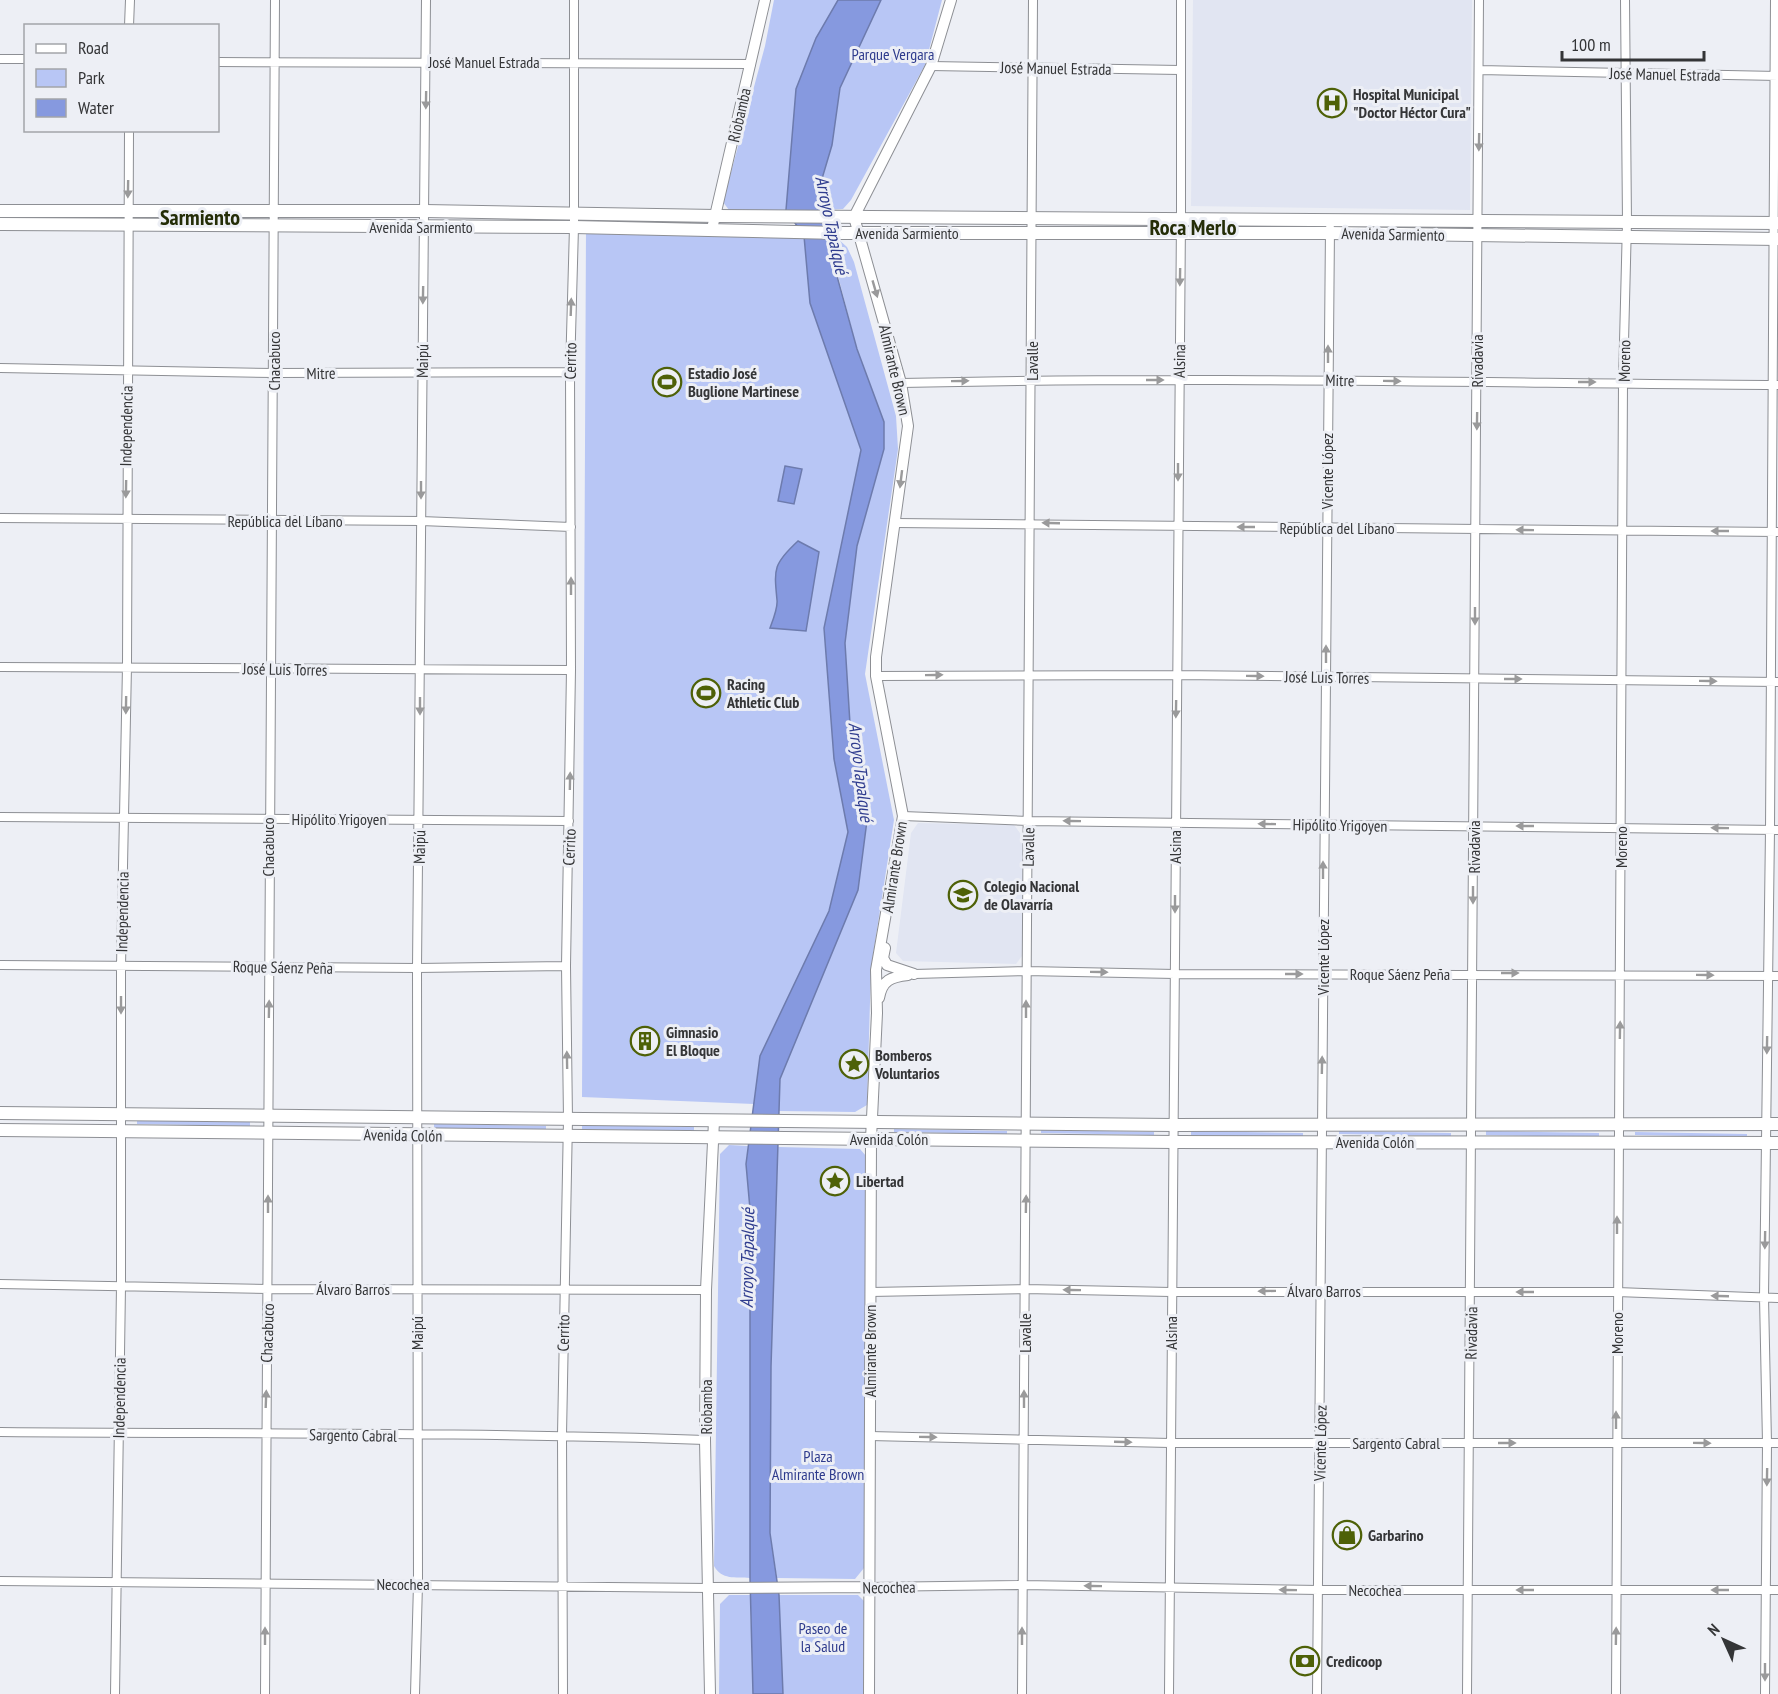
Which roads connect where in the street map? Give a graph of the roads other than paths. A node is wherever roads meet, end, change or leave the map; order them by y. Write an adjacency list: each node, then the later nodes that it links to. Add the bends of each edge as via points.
1 (129, 0): 12 (street)
2 (275, 0): 16 (street, Chacabuco)
3 (426, 0): 17 (street, Maipú)
4 (574, 0): 18 (street, Cerrito)
5 (765, 0): 19 (street, Riobamba)
6 (951, 0): 20 (street)
7 (1033, 0): 21 (street, Lavalle)
8 (1181, 0): 22 (street, Alsina)
9 (1479, 0): 23 (street, Rivadavia)
10 (1625, 0): 24 (street, Moreno)
11 (1775, 0): 25 (street)
12 (129, 24)
13 (0, 59): 14 (street)
14 (24, 60)
15 (219, 62): 16 (street, José Manuel Estrada)
16 (275, 62): 17 (street, José Manuel Estrada); 30 (street, Chacabuco)
17 (426, 62): 18 (street, José Manuel Estrada); 28 (street, Maipú, one-way to 28)
18 (574, 62): 19 (street, José Manuel Estrada); 35 (street, Cerrito)
19 (751, 64): 31 (street, Riobamba)
20 (931, 66): 21 (street, José Manuel Estrada); 32 (street)
21 (1033, 69): 22 (street, José Manuel Estrada); 33 (street, Lavalle)
22 (1180, 70): 34 (street, Alsina)
23 (1480, 70): 24 (street, José Manuel Estrada); 36 (street, Rivadavia, one-way to 36)
24 (1624, 74): 25 (street, José Manuel Estrada); 37 (street, Moreno)
25 (1776, 76): 38 (street)
26 (129, 132): 29 (street, Independencia, one-way to 29)
27 (0, 211): 29 (main road, Avenida Sarmiento)
28 (425, 211): 30 (main road, Avenida Sarmiento); 35 (main road, Avenida Sarmiento); 43 (street, Maipú)
29 (128, 212): 30 (main road, Avenida Sarmiento); 40 (street, Independencia)
30 (274, 213): 41 (street, Chacabuco)
31 (716, 216): 32 (main road, Avenida Sarmiento); 35 (main road, Avenida Sarmiento); 44 (street, Riobamba)
32 (854, 217): 33 (main road, Avenida Sarmiento); 45 (street, Almirante Brown)
33 (1033, 218): 34 (main road, Avenida Sarmiento); 46 (street, Lavalle)
34 (1181, 219): 42 (main road, Avenida Sarmiento); 47 (street, Alsina)
35 (574, 221): 43 (main road, Avenida Sarmiento); 44 (main road, Avenida Sarmiento); 54 (street, Cerrito, one-way to 35)
36 (1478, 221): 37 (main road, Avenida Sarmiento); 42 (main road, Avenida Sarmiento); 48 (street, Rivadavia)
37 (1627, 222): 38 (main road, Avenida Sarmiento); 49 (street, Moreno)
38 (1776, 223): 50 (street)
39 (0, 224): 40 (main road, Avenida Sarmiento)
40 (128, 225): 41 (main road, Avenida Sarmiento); 52 (street, Independencia)
41 (274, 226): 43 (main road, Avenida Sarmiento); 55 (street, Chacabuco)
42 (1330, 226): 47 (main road, Avenida Sarmiento); 48 (main road, Avenida Sarmiento); 58 (street, Vicente López, one-way to 42)
43 (424, 228): 53 (street, Maipú, one-way to 53)
44 (712, 230): 45 (main road, Avenida Sarmiento)
45 (859, 232): 46 (main road, Avenida Sarmiento); 61 (street, Almirante Brown, one-way to 61)
46 (1033, 232): 47 (main road, Avenida Sarmiento); 56 (street, Lavalle)
47 (1181, 232): 57 (street, Alsina, one-way to 57)
48 (1478, 236): 49 (main road, Avenida Sarmiento); 59 (street, Rivadavia)
49 (1627, 237): 50 (main road, Avenida Sarmiento); 60 (street, Moreno)
50 (1776, 239): 62 (street)
51 (0, 368): 52 (street, Mitre)
52 (127, 370): 55 (street, Mitre); 64 (street, Independencia, one-way to 64)
53 (422, 372): 54 (street, Mitre); 55 (street, Mitre); 65 (street, Maipú, one-way to 65)
54 (570, 372): 69 (street, Cerrito)
55 (274, 373): 66 (street, Chacabuco)
56 (1032, 380): 57 (street, Mitre, one-way to 57); 61 (street, Mitre, one-way to 56); 67 (street, Lavalle)
57 (1178, 380): 58 (street, Mitre); 70 (street, Alsina, one-way to 70)
58 (1328, 380): 59 (street, Mitre, one-way to 59); 71 (street, Vicente López)
59 (1477, 382): 60 (street, Mitre, one-way to 60); 72 (street, Rivadavia, one-way to 72)
60 (1623, 382): 62 (street, Mitre); 73 (street, Moreno)
61 (901, 383): 68 (street, Almirante Brown, one-way to 68, via 908,426)
62 (1775, 385): 74 (street)
63 (0, 518): 64 (street, República del Líbano)
64 (126, 520): 66 (street, República del Líbano); 75 (street, Independencia)
65 (421, 521): 66 (street, República del Líbano); 69 (street, República del Líbano); 78 (street, Maipú)
66 (272, 522): 77 (street, Chacabuco)
67 (1031, 522): 68 (street, República del Líbano); 70 (street, República del Líbano, one-way to 67); 80 (street, Lavalle)
68 (896, 523): 82 (street, Almirante Brown)
69 (571, 527): 79 (street, Cerrito, one-way to 69)
70 (1178, 527): 71 (street, República del Líbano, one-way to 70); 81 (street, Alsina)
71 (1327, 528): 72 (street, República del Líbano); 83 (street, Vicente López, one-way to 71)
72 (1475, 529): 73 (street, República del Líbano, one-way to 72); 84 (street, Rivadavia, one-way to 84)
73 (1623, 531): 74 (street, República del Líbano, one-way to 73); 85 (street, Moreno)
74 (1775, 532): 86 (street)
75 (127, 666): 76 (street, José Luis Torres); 77 (street, José Luis Torres); 89 (street, Independencia, one-way to 89)
76 (0, 667)
77 (271, 669): 78 (street, José Luis Torres); 90 (street, Chacabuco)
78 (420, 670): 79 (street, José Luis Torres); 91 (street, Maipú, one-way to 91)
79 (571, 670): 92 (street, Cerrito, one-way to 79)
80 (1027, 674): 81 (street, José Luis Torres); 82 (street, José Luis Torres, one-way to 80); 93 (street, Lavalle)
81 (1176, 675): 83 (street, José Luis Torres, one-way to 83); 94 (street, Alsina, one-way to 94)
82 (876, 676): 87 (street, Almirante Brown)
83 (1325, 677): 84 (street, José Luis Torres); 95 (street, Vicente López)
84 (1475, 678): 85 (street, José Luis Torres, one-way to 85); 96 (street, Rivadavia)
85 (1622, 679): 86 (street, José Luis Torres, one-way to 86); 97 (street, Moreno)
86 (1774, 682): 98 (street)
87 (903, 816): 93 (street, Hipólito Yrigoyen); 99 (street, Almirante Brown)
88 (0, 817): 89 (street, Hipólito Yrigoyen)
89 (124, 817): 90 (street, Hipólito Yrigoyen); 101 (street, Independencia)
90 (268, 818): 91 (street, Hipólito Yrigoyen); 102 (street, Chacabuco)
91 (420, 819): 92 (street, Hipólito Yrigoyen); 104 (street, Maipú)
92 (569, 821): 103 (street, Cerrito)
93 (1028, 821): 94 (street, Hipólito Yrigoyen, one-way to 93); 105 (street, Lavalle)
94 (1175, 822): 95 (street, Hipólito Yrigoyen, one-way to 94); 108 (street, Alsina, one-way to 108)
95 (1323, 825): 96 (street, Hipólito Yrigoyen); 109 (street, Vicente López, one-way to 95)
96 (1474, 826): 97 (street, Hipólito Yrigoyen, one-way to 96); 106 (street, Rivadavia, one-way to 106)
97 (1621, 826): 98 (street, Hipólito Yrigoyen, one-way to 97); 110 (street, Moreno)
98 (1774, 830): 111 (street)
99 (884, 924): 107 (street, via 886,965); 112 (street, Almirante Brown, via 876,970)
100 (0, 965): 101 (street, Roque Sáenz Peña)
101 (121, 966): 102 (street, Roque Sáenz Peña); 114 (street, Independencia, one-way to 114)
102 (269, 966): 104 (street, Roque Sáenz Peña); 115 (street, Chacabuco, one-way to 102)
103 (566, 966): 104 (street, Roque Sáenz Peña); 117 (street, Cerrito, one-way to 103)
104 (417, 968): 116 (street, Maipú)
105 (1026, 971): 107 (street, Roque Sáenz Peña); 108 (street, Roque Sáenz Peña, one-way to 108); 120 (street, Lavalle, one-way to 105)
106 (1473, 973): 109 (street, Roque Sáenz Peña); 110 (street, Roque Sáenz Peña, one-way to 110); 121 (street, Rivadavia)
107 (915, 974): 112 (street, via 886,981 881,987)
108 (1175, 974): 109 (street, Roque Sáenz Peña, one-way to 109); 125 (street, Alsina)
109 (1323, 974): 122 (street, Vicente López, one-way to 109)
110 (1621, 974): 111 (street, Roque Sáenz Peña, one-way to 111); 123 (street, Moreno, one-way to 110)
111 (1773, 976): 124 (street, one-way to 124)
112 (877, 1013): 119 (street, Almirante Brown)
113 (0, 1113): 114 (main road, Avenida Colón)
114 (122, 1113): 115 (main road, Avenida Colón); 127 (street, Independencia)
115 (267, 1116): 116 (main road, Avenida Colón); 128 (street, Chacabuco)
116 (417, 1118): 117 (main road, Avenida Colón); 129 (street, Maipú)
117 (568, 1119): 118 (main road, Avenida Colón); 130 (street, Cerrito)
118 (714, 1121): 119 (main road, Avenida Colón); 131 (street, Riobamba)
119 (871, 1121): 120 (main road, Avenida Colón); 132 (street, Almirante Brown)
120 (1026, 1123): 125 (main road, Avenida Colón); 133 (street, Lavalle)
121 (1472, 1123): 122 (main road, Avenida Colón); 123 (main road, Avenida Colón); 135 (street, Rivadavia)
122 (1321, 1124): 125 (main road, Avenida Colón); 134 (street, Vicente López)
123 (1618, 1124): 124 (main road, Avenida Colón); 138 (street, Moreno)
124 (1772, 1124): 137 (street)
125 (1174, 1125): 136 (street, Alsina)
126 (0, 1130): 127 (main road, Avenida Colón)
127 (122, 1130): 128 (main road, Avenida Colón); 140 (street, Independencia)
128 (267, 1133): 129 (main road, Avenida Colón); 141 (street, Chacabuco, one-way to 128)
129 (417, 1136): 130 (main road, Avenida Colón); 143 (street, Maipú)
130 (567, 1137): 131 (main road, Avenida Colón); 144 (street, Cerrito)
131 (714, 1137): 132 (main road, Avenida Colón); 145 (street, Riobamba)
132 (871, 1139): 133 (main road, Avenida Colón); 147 (street, Almirante Brown)
133 (1026, 1139): 136 (main road, Avenida Colón); 142 (street, Lavalle, one-way to 133)
134 (1320, 1142): 135 (main road, Avenida Colón); 136 (main road, Avenida Colón); 146 (street, Vicente López)
135 (1472, 1142): 138 (main road, Avenida Colón); 149 (street, Rivadavia)
136 (1174, 1143): 148 (street, Alsina)
137 (1772, 1143): 138 (main road, Avenida Colón); 151 (street, one-way to 151)
138 (1618, 1144): 150 (street, Moreno, one-way to 138)
139 (0, 1284): 140 (street, Álvaro Barros)
140 (121, 1286): 141 (street, Álvaro Barros); 154 (street, Independencia)
141 (268, 1289): 143 (street, Álvaro Barros); 155 (street, Chacabuco, one-way to 141)
142 (1025, 1289): 147 (street, Álvaro Barros); 148 (street, Álvaro Barros, one-way to 142); 159 (street, Lavalle, one-way to 142)
143 (417, 1290): 144 (street, Álvaro Barros); 157 (street, Maipú)
144 (564, 1290): 145 (street, Álvaro Barros); 156 (street, Cerrito)
145 (706, 1290): 160 (street, Riobamba)
146 (1322, 1291): 148 (street, Álvaro Barros, one-way to 148); 149 (street, Álvaro Barros); 163 (street, Vicente López)
147 (870, 1292): 158 (street, Almirante Brown)
148 (1171, 1292): 162 (street, Alsina)
149 (1471, 1292): 150 (street, Álvaro Barros, one-way to 149); 164 (street, Rivadavia)
150 (1617, 1292): 151 (street, Álvaro Barros, one-way to 150); 161 (street, Moreno, one-way to 150)
151 (1764, 1298): 152 (street, Álvaro Barros); 165 (street)
152 (1778, 1298)
153 (0, 1432): 154 (street, Sargento Cabral)
154 (118, 1433): 155 (street, Sargento Cabral); 168 (street, Independencia)
155 (265, 1434): 157 (street, Sargento Cabral); 169 (street, Chacabuco)
156 (562, 1435): 157 (street, Sargento Cabral); 160 (street, Sargento Cabral); 172 (street, Cerrito)
157 (417, 1436): 170 (street, Maipú)
158 (870, 1436): 159 (street, Sargento Cabral, one-way to 159); 173 (street, Almirante Brown)
159 (1024, 1438): 162 (street, Sargento Cabral, one-way to 162); 171 (street, Lavalle)
160 (705, 1440): 175 (street, Riobamba)
161 (1616, 1442): 164 (street, Sargento Cabral, one-way to 161); 165 (street, Sargento Cabral, one-way to 165); 178 (street, Moreno)
162 (1170, 1443): 163 (street, Sargento Cabral); 174 (street, Alsina)
163 (1320, 1443): 164 (street, Sargento Cabral); 176 (street, Vicente López)
164 (1469, 1443): 177 (street, Rivadavia)
165 (1767, 1443): 166 (street, Sargento Cabral); 179 (street, one-way to 179)
166 (1778, 1443)
167 (0, 1581): 168 (street, Necochea)
168 (117, 1584): 169 (street, Necochea); 181 (street, Independencia)
169 (265, 1584): 170 (street, Necochea); 182 (street, Chacabuco, one-way to 169)
170 (418, 1584): 172 (street, Necochea); 183 (street, Maipú)
171 (1023, 1585): 173 (street, Necochea); 174 (street, Necochea, one-way to 171); 187 (street, Lavalle, one-way to 171)
172 (563, 1586): 175 (street, Necochea); 184 (street, Cerrito)
173 (869, 1587): 175 (street, Necochea); 186 (street, Almirante Brown)
174 (1171, 1587): 176 (street, Necochea, one-way to 174); 188 (street, Alsina)
175 (709, 1588): 185 (street, Riobamba)
176 (1319, 1590): 177 (street, Necochea); 189 (street, Vicente López)
177 (1468, 1590): 178 (street, Necochea, one-way to 177); 190 (street, Rivadavia)
178 (1617, 1590): 179 (street, Necochea, one-way to 178); 191 (street, Moreno, one-way to 178)
179 (1765, 1590): 180 (street, Necochea); 192 (street, one-way to 192)
180 (1778, 1590)
181 (116, 1694)
182 (265, 1694)
183 (415, 1694)
184 (563, 1694)
185 (710, 1694)
186 (869, 1694)
187 (1022, 1694)
188 (1169, 1694)
189 (1317, 1694)
190 (1467, 1694)
191 (1616, 1694)
192 (1765, 1694)

